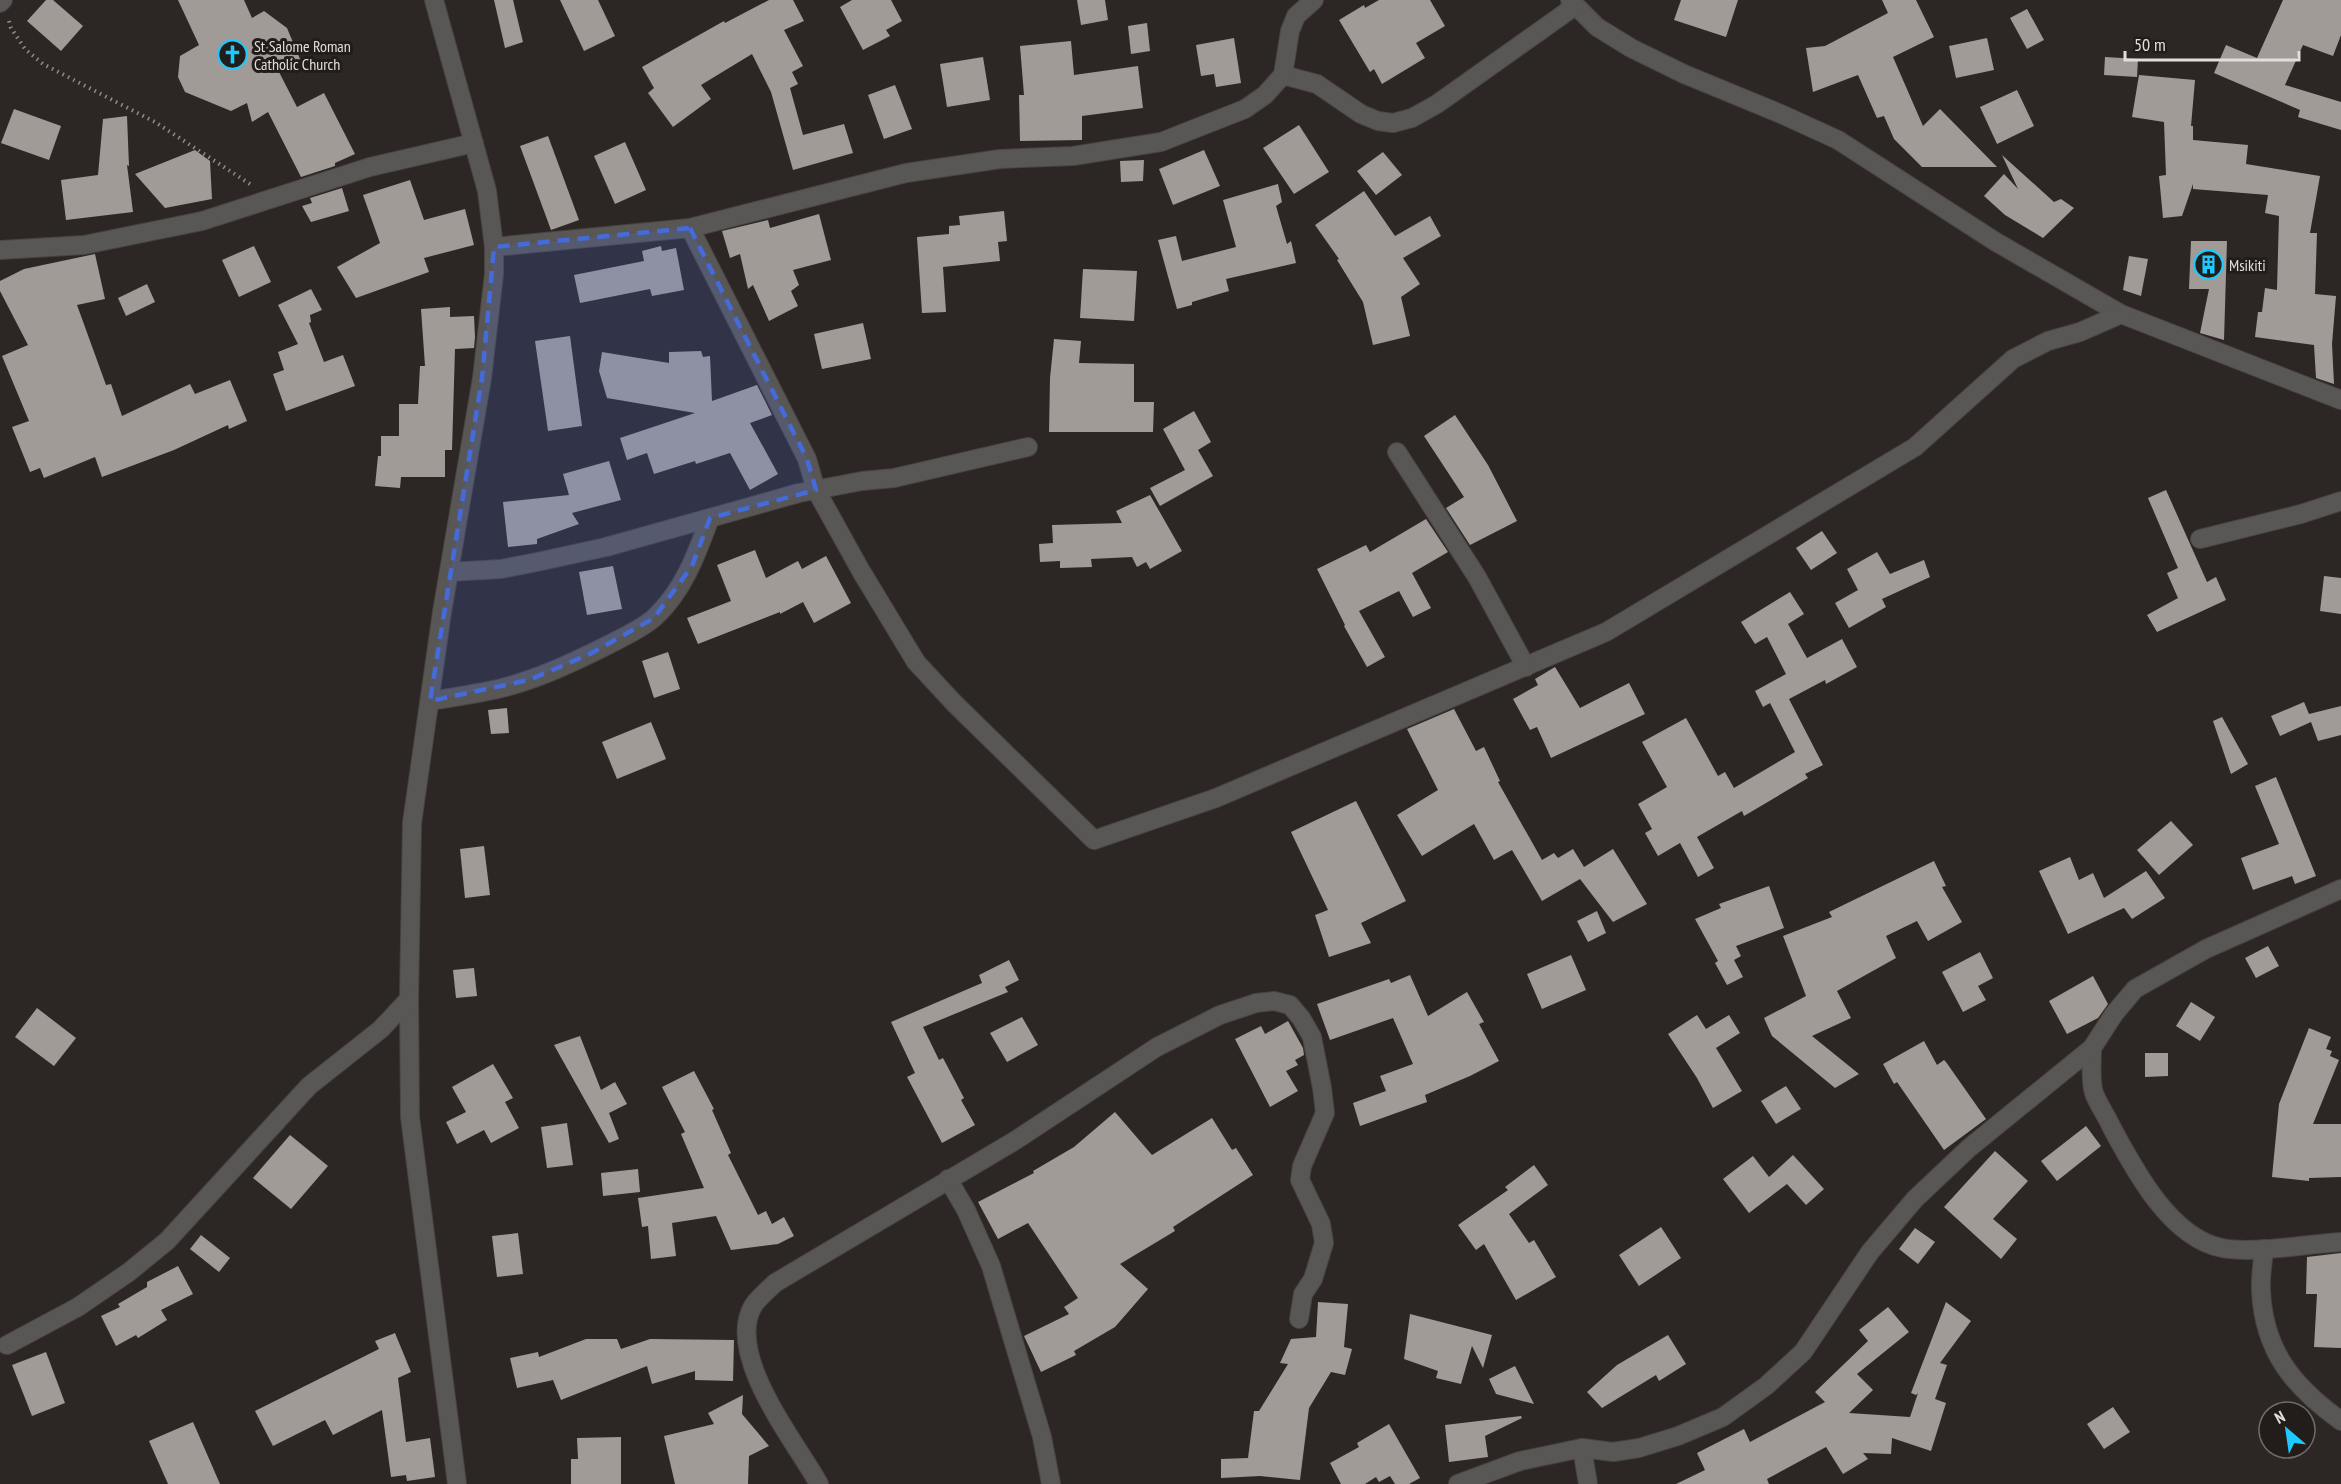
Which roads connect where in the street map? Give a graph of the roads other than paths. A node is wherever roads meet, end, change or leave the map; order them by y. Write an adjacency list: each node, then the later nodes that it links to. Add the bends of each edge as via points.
1 (1314, 0): 4 (street, via 1296,16)
2 (439, 2): 5 (street)
3 (1573, 3): 4 (street, via 1437,104 1393,123 1361,114 1317,84); 9 (street, via 1597,27 1631,48 1838,140 1996,242)
4 (1283, 75): 6 (street, via 1245,109 1161,142 1073,156 1000,159 906,173)
5 (474, 143): 7 (street, via 487,191); 8 (street, via 370,167 202,221 84,245)
6 (690, 228): 7 (street); 13 (street, via 807,459)
7 (494, 247): 17 (street, via 482,378)
8 (0, 250)
9 (2121, 314): 10 (street); 18 (street, via 2048,341 2013,359 1915,447 1606,632)
10 (2341, 400)
11 (1028, 447): 13 (street, via 894,478)
12 (1397, 452): 18 (street, via 1477,577)
13 (816, 490): 15 (street); 18 (street, via 916,662 1094,840 1216,798)
14 (2341, 501): 16 (street)
15 (710, 518): 17 (street, via 537,562); 19 (street, via 692,566 654,618 591,654 529,680)
16 (2200, 539)
17 (449, 572): 19 (street)
18 (1526, 667)
19 (430, 700): 21 (street, via 412,823)
20 (2341, 889): 22 (street, via 2160,973 2135,989)
21 (409, 999): 27 (street, via 381,1029 309,1086 167,1241 78,1307); 30 (street, via 410,1117)
22 (2091, 1048): 25 (street, via 2093,1092 2147,1186 2169,1216 2195,1237 2222,1248); 29 (street, via 1969,1148 1915,1199 1870,1252 1803,1352 1766,1386 1723,1417 1678,1436 1613,1452)
23 (948, 1179): 26 (street, via 1158,1047 1220,1015 1274,1000 1290,1005 1312,1037 1324,1113 1300,1180 1322,1224 1323,1244 1313,1279 1303,1294); 31 (street, via 775,1283 753,1305 746,1326 753,1371); 32 (street, via 991,1266 1042,1437)
24 (2341, 1242): 25 (street)
25 (2264, 1249): 28 (street, via 2261,1291 2277,1358 2293,1381)
26 (1299, 1318)
27 (7, 1345)
28 (2341, 1421)
29 (1582, 1448): 33 (street, via 1520,1461); 34 (street)
30 (455, 1483)
31 (819, 1484)
32 (1051, 1484)
33 (1458, 1484)
34 (1588, 1484)

